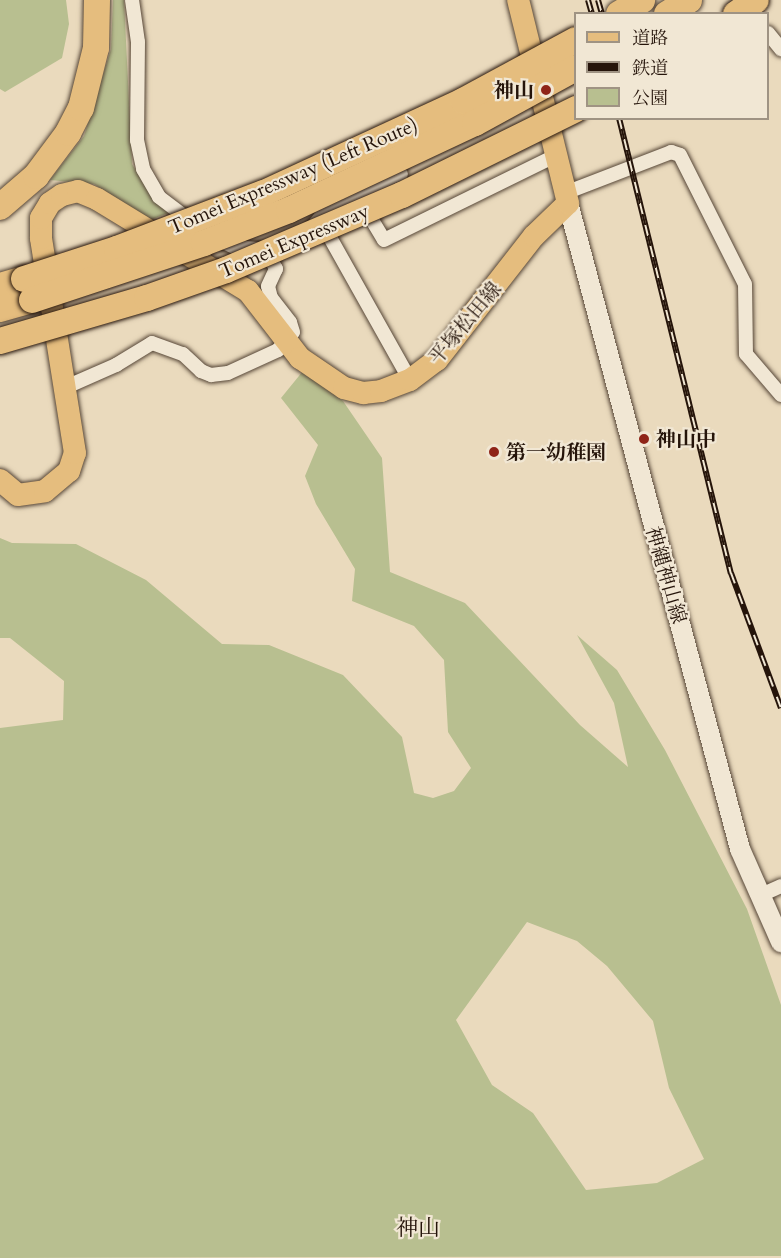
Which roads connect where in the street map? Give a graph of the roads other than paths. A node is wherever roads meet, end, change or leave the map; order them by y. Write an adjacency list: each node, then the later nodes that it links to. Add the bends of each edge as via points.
1 (82, 0): 20 (highway, via 81,46 67,102 56,125 24,167)
2 (97, 0): 23 (highway, via 96,48 81,108 36,176)
3 (132, 0): 25 (street, via 138,42 137,140 150,185 165,203 202,230 234,247 258,249)
4 (518, 0): 18 (main road)
5 (642, 0): 9 (highway)
6 (689, 0): 10 (highway)
7 (740, 0): 12 (street)
8 (756, 0): 11 (highway, bridge)
9 (622, 12)
10 (670, 12)
11 (739, 12)
12 (749, 12)
13 (769, 34): 15 (street)
14 (574, 41): 26 (highway, Tomei Expressway (Left Route), bridge, via 463,101 264,194)
15 (781, 49)
16 (574, 69): 26 (highway, bridge, via 475,123 289,210 204,243)
17 (574, 110): 28 (highway, Tomei Expressway, bridge, via 402,195 226,270 147,298)
18 (555, 156): 21 (street, via 384,240); 22 (main road)
19 (401, 174): 21 (street)
20 (0, 188)
21 (357, 195): 24 (street, via 326,210)
22 (566, 198): 30 (main road, 平塚松田線, via 450,346); 32 (street, via 670,152 680,155 745,284 746,354); 35 (main road, 神縄神山線, via 740,849)
23 (0, 207)
24 (319, 219): 25 (street); 30 (street)
25 (276, 269): 29 (street, via 268,286 271,298 290,322 293,332)
26 (18, 288): 27 (highway)
27 (0, 309)
28 (0, 341)
29 (286, 342): 30 (main road, 平塚松田線, via 300,358 344,388 363,393 381,391); 31 (street, via 278,350 228,373 211,375 183,354 152,344); 31 (main road, 平塚松田線, via 248,291 78,191 50,204 42,218 41,238)
30 (410, 380)
31 (66, 387): 33 (main road, 平塚松田線, via 75,453 69,471 60,482 33,495 18,495)
32 (781, 395)
33 (0, 480)
34 (781, 886): 35 (street)
35 (761, 895): 36 (main road, 神縄神山線)
36 (781, 942)

